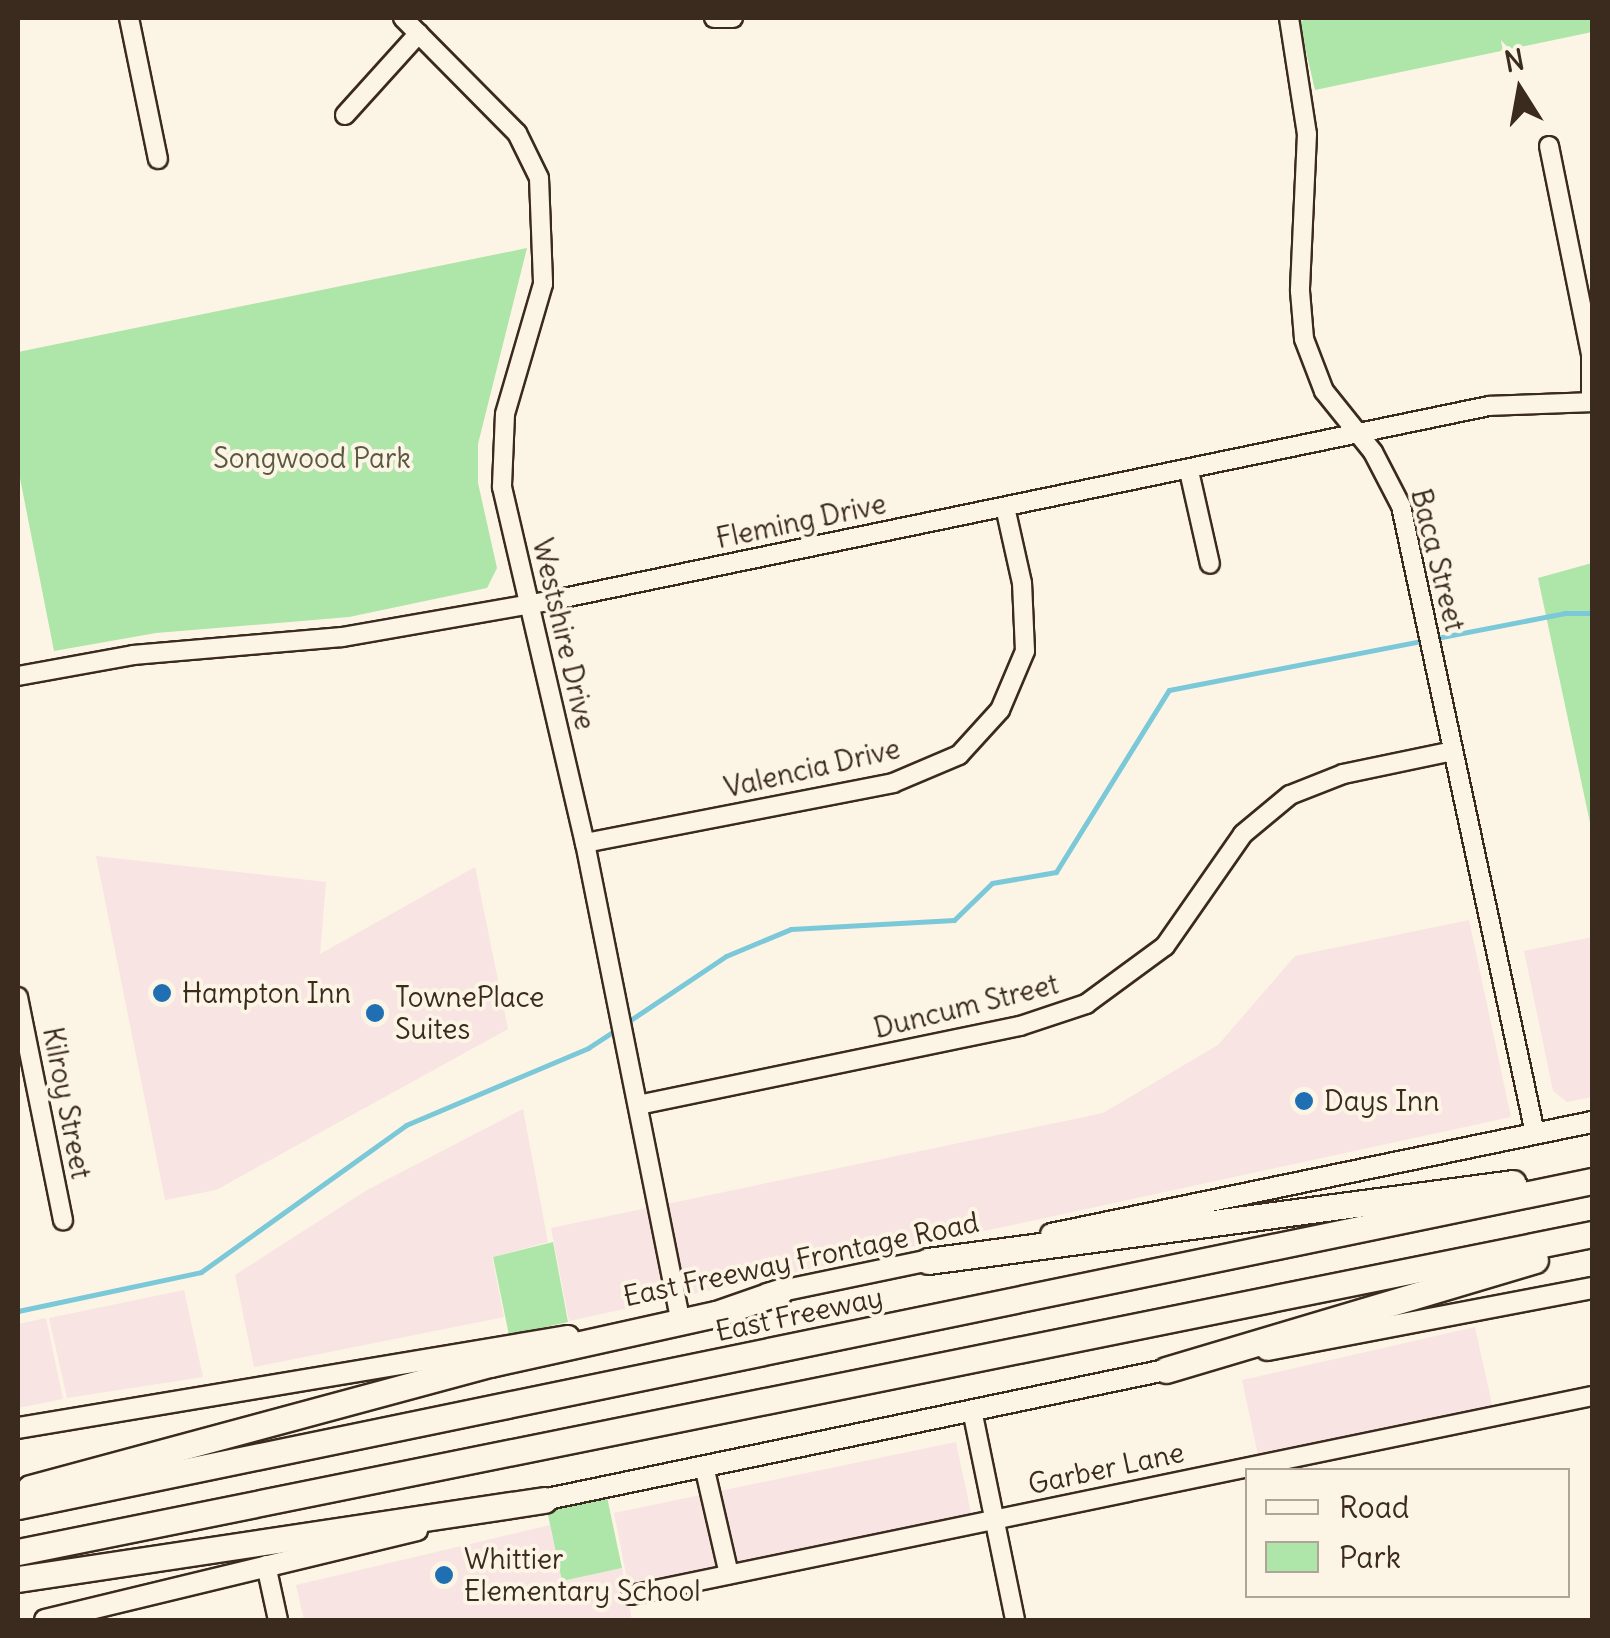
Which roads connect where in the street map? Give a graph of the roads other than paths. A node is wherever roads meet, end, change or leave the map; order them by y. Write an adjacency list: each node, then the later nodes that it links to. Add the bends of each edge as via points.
1 (129, 18): 9 (street)
2 (403, 18): 6 (street, Westshire Drive)
3 (714, 18): 4 (street)
4 (733, 18)
5 (1289, 18): 11 (street, Baca Street, via 1308,134 1302,326 1324,391)
6 (419, 33): 7 (street); 15 (street, Westshire Drive, via 517,133 539,178 543,284 499,448)
7 (345, 115)
8 (1549, 146): 10 (street, via 1591,354)
9 (158, 159)
10 (1592, 402): 11 (street, Fleming Drive, via 1489,406)
11 (1357, 434): 12 (street, Fleming Drive); 17 (street, Baca Street, via 1402,506)
12 (1189, 471): 13 (street, Fleming Drive); 14 (street)
13 (1006, 507): 15 (street, Fleming Drive); 18 (street, Valencia Drive, via 1022,583 1026,651 1000,710 959,755 894,782)
14 (1210, 564)
15 (528, 602): 16 (street, Fleming Drive, via 342,637 133,656); 18 (street, Westshire Drive)
16 (18, 676)
17 (1453, 751): 22 (street, Duncum Street, via 1343,774 1290,795 1243,834 1165,946 1086,1004 1020,1026); 24 (street, Baca Street)
18 (584, 843): 22 (street, Westshire Drive)
19 (18, 997): 20 (street, Kilroy Street)
20 (38, 1100): 21 (street); 27 (street, Kilroy Street)
21 (18, 1105)
22 (638, 1105): 33 (street, Westshire Drive)
23 (1592, 1122): 24 (main road, East Freeway Frontage Road)
24 (1536, 1133): 30 (main road, East Freeway Frontage Road)
25 (1592, 1173): 30 (highway)
26 (1592, 1181): 41 (highway, East Freeway)
27 (62, 1221)
28 (1592, 1234): 43 (highway)
29 (1592, 1244): 34 (highway)
30 (928, 1260): 32 (main road, East Freeway Frontage Road)
31 (1592, 1288): 34 (main road)
32 (779, 1292): 33 (main road, East Freeway Frontage Road); 39 (highway, via 716,1314 490,1364)
33 (679, 1312): 37 (main road, East Freeway Frontage Road)
34 (1166, 1370): 36 (main road)
35 (1592, 1396): 42 (street, Garber Lane)
36 (972, 1410): 38 (main road); 42 (street)
37 (18, 1428)
38 (704, 1466): 40 (main road); 45 (street)
39 (18, 1491)
40 (544, 1500): 44 (main road); 46 (highway)
41 (18, 1506)
42 (995, 1519): 45 (street, Garber Lane); 50 (street)
43 (18, 1552)
44 (266, 1565): 48 (main road); 49 (street)
45 (728, 1574): 47 (street, Garber Lane)
46 (18, 1579)
47 (631, 1594)
48 (45, 1620)
49 (278, 1620)
50 (1015, 1620)

